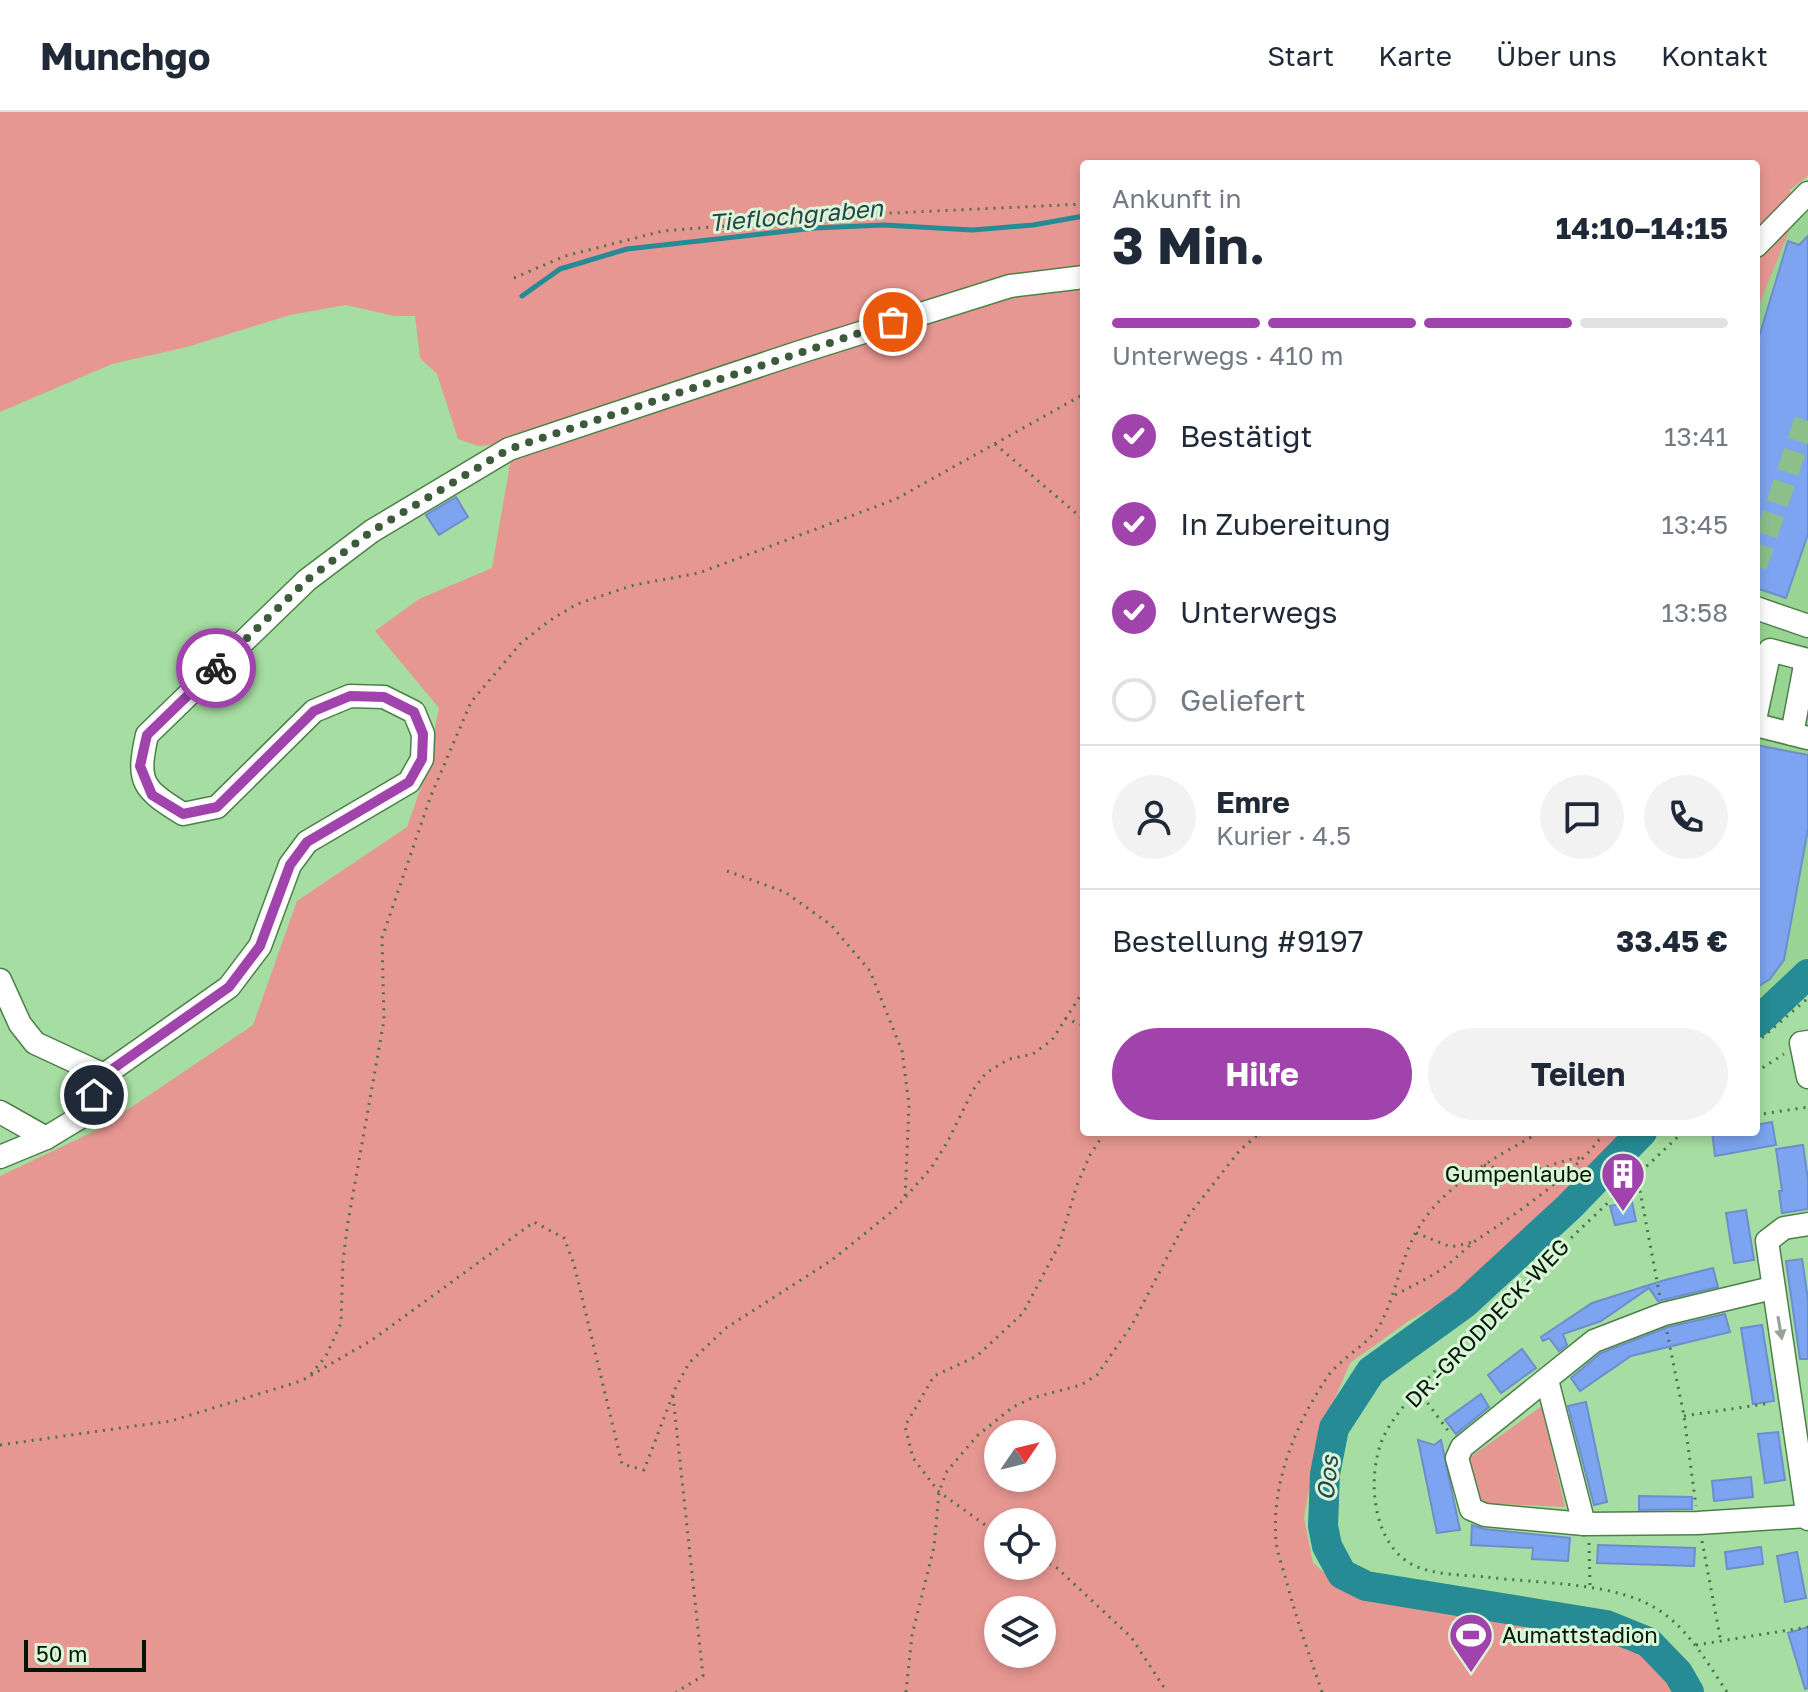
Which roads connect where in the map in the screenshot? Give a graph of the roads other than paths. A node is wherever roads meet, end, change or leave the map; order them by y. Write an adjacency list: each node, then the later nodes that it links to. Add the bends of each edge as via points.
1 (1808, 193): 2 (street)
2 (1760, 242)
3 (1080, 277): 12 (street, via 1010,286 509,449 372,531 307,580 147,735 140,766 152,795 183,814 217,807 314,711 350,696 384,697 414,712 423,734 422,759 409,782 307,842 290,865 260,946 229,987)
4 (1760, 609): 5 (street)
5 (1808, 626)
6 (1807, 660): 7 (street, via 1770,650); 9 (street)
7 (1760, 696)
8 (1760, 726): 9 (street)
9 (1800, 736)
10 (0, 980): 12 (street, via 35,1043)
11 (1804, 1042): 13 (street)
12 (104, 1075): 15 (street, via 84,1115)
13 (1808, 1077)
14 (0, 1112): 15 (street)
15 (46, 1138): 16 (street)
16 (0, 1157)
17 (1808, 1224): 18 (street, via 1784,1228 1767,1241)
18 (1772, 1288): 19 (street, via 1664,1314 1594,1341); 20 (street, one-way to 20)
19 (1547, 1380): 21 (street); 21 (street, via 1462,1447 1457,1458 1464,1490 1471,1509 1485,1515)
20 (1808, 1517): 21 (street)
21 (1584, 1524)

